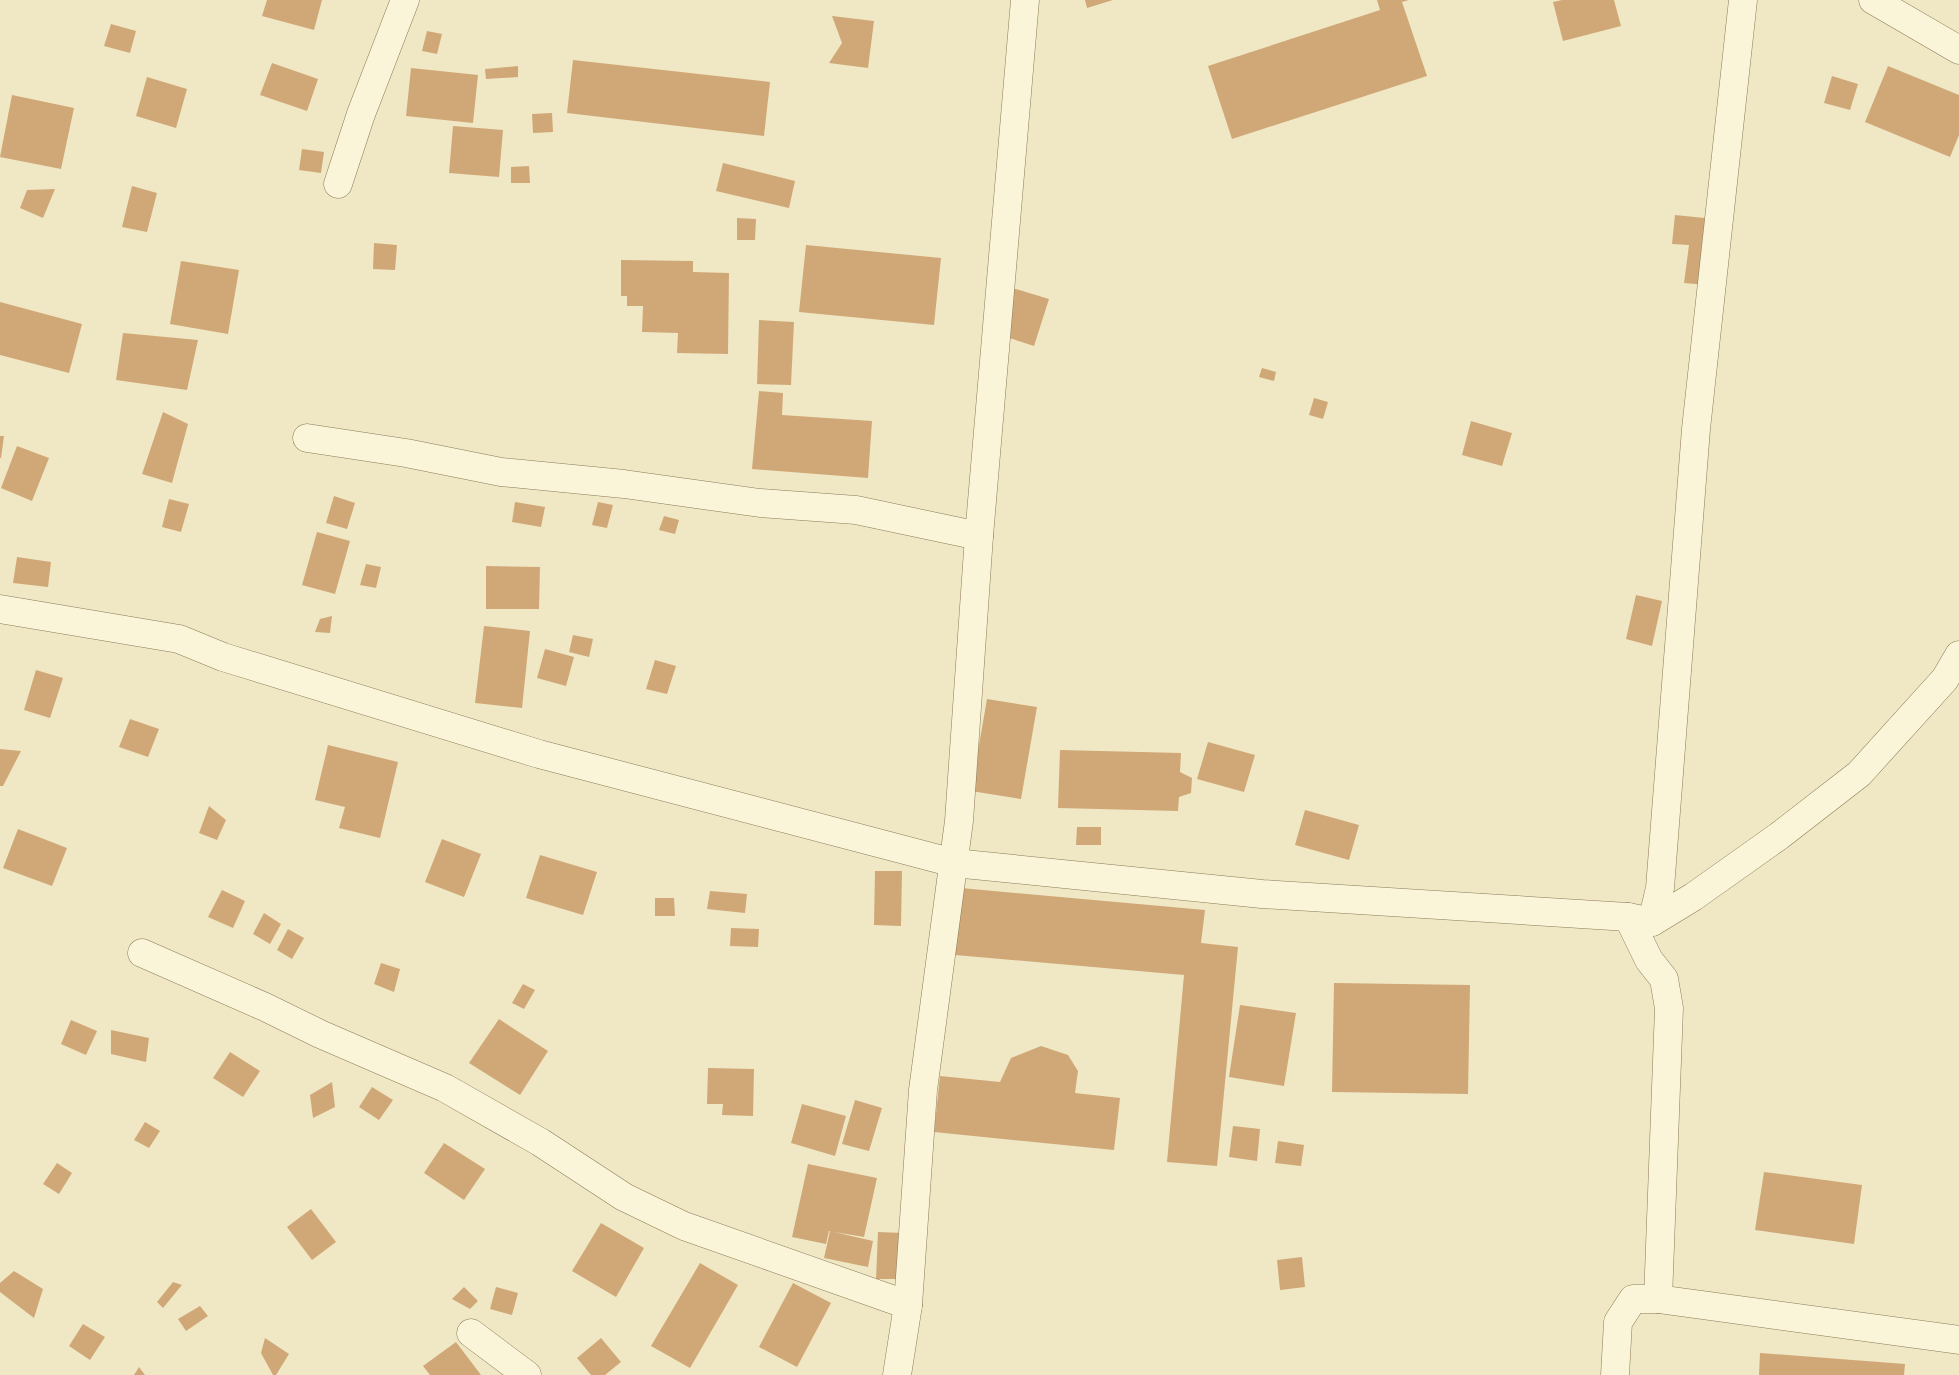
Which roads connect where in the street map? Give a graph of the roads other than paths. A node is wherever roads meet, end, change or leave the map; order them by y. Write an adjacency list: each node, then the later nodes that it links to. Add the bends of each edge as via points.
1 (405, 0): 6 (street, via 360,114)
2 (1025, 0): 8 (street)
3 (1743, 0): 12 (street, via 1696,429 1660,888)
4 (1874, 0): 5 (street)
5 (1959, 50)
6 (338, 184)
7 (307, 438): 8 (street, via 501,472 856,510)
8 (979, 536): 11 (street)
9 (0, 609): 11 (street, via 178,639 539,754)
10 (1959, 655): 12 (street, via 1945,679 1859,774 1693,897)
11 (954, 863): 12 (street, via 1262,894); 15 (street, via 923,1090)
12 (1640, 920): 14 (street, via 1650,960 1664,978 1669,1008)
13 (142, 952): 15 (street, via 445,1088 540,1142 624,1197 684,1226)
14 (1658, 1299): 17 (street); 20 (street, via 1633,1298 1618,1322)
15 (908, 1305): 19 (street)
16 (472, 1333): 18 (street)
17 (1959, 1340)
18 (526, 1375)
19 (898, 1375)
20 (1615, 1375)

